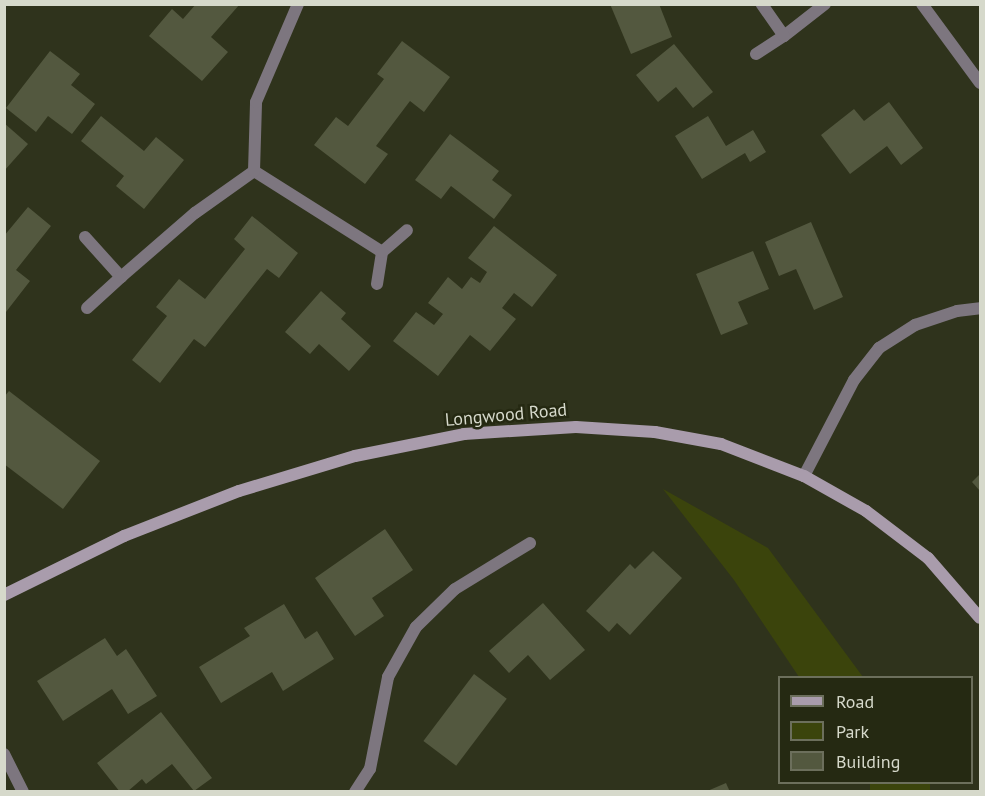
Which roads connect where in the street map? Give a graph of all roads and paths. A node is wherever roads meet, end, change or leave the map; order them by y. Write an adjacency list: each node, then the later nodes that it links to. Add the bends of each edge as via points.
1 (298, 4): 8 (street, via 256,102)
2 (762, 4): 5 (street)
3 (825, 4): 5 (street)
4 (922, 4): 7 (street)
5 (784, 36): 6 (street)
6 (756, 54)
7 (981, 82)
8 (255, 171): 11 (street); 12 (street, via 195,213)
9 (407, 230): 11 (street)
10 (85, 237): 12 (street)
11 (382, 252): 13 (street)
12 (121, 278): 14 (street)
13 (377, 284)
14 (87, 308)
15 (981, 308): 16 (street, via 957,311 915,325 879,348 854,380)
16 (804, 476): 18 (street, Longwood Road, via 721,444 655,432 576,427 464,434 355,456 239,491 124,536); 19 (street, Longwood Road, via 866,511 928,558)
17 (530, 543): 22 (street, via 455,589 416,627 388,677 370,769)
18 (4, 595)
19 (981, 618)
20 (4, 754): 21 (street)
21 (23, 792)
22 (355, 792)

